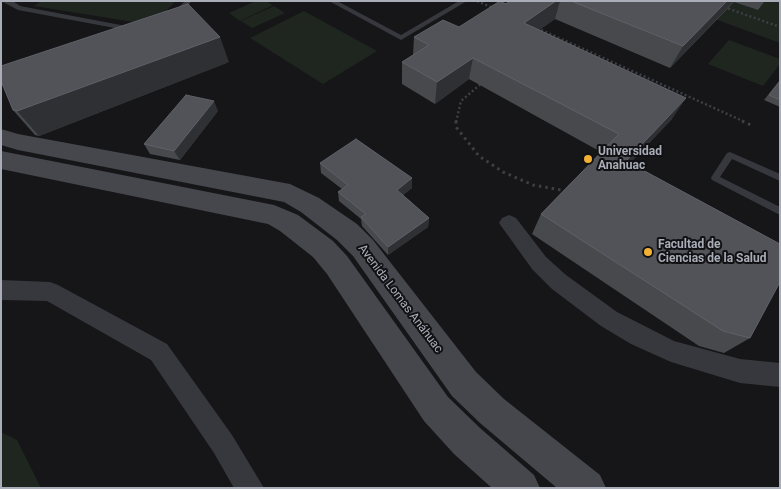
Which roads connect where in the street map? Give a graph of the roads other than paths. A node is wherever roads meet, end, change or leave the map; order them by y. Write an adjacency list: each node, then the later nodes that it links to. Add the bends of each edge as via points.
1 (189, 1): 6 (lane)
2 (332, 1): 3 (lane, via 401,38)
3 (464, 1)
4 (6, 2): 5 (lane); 7 (lane, via 18,8)
5 (1, 6)
6 (168, 22)
7 (138, 31)
8 (1, 137): 17 (main road, Avenida Lomas Anáhuac, via 290,194 310,205 363,248 464,384 492,411)
9 (1, 160): 16 (main road, via 274,214 289,223 323,249 337,265 436,408 467,442)
10 (780, 178): 11 (lane, via 730,155 715,178)
11 (780, 211)
12 (509, 223): 14 (street, via 533,256 559,282 616,323 671,350 705,362)
13 (1, 290): 15 (street, via 50,292 159,352)
14 (780, 375)
15 (250, 488)
16 (522, 488)
17 (587, 488)

